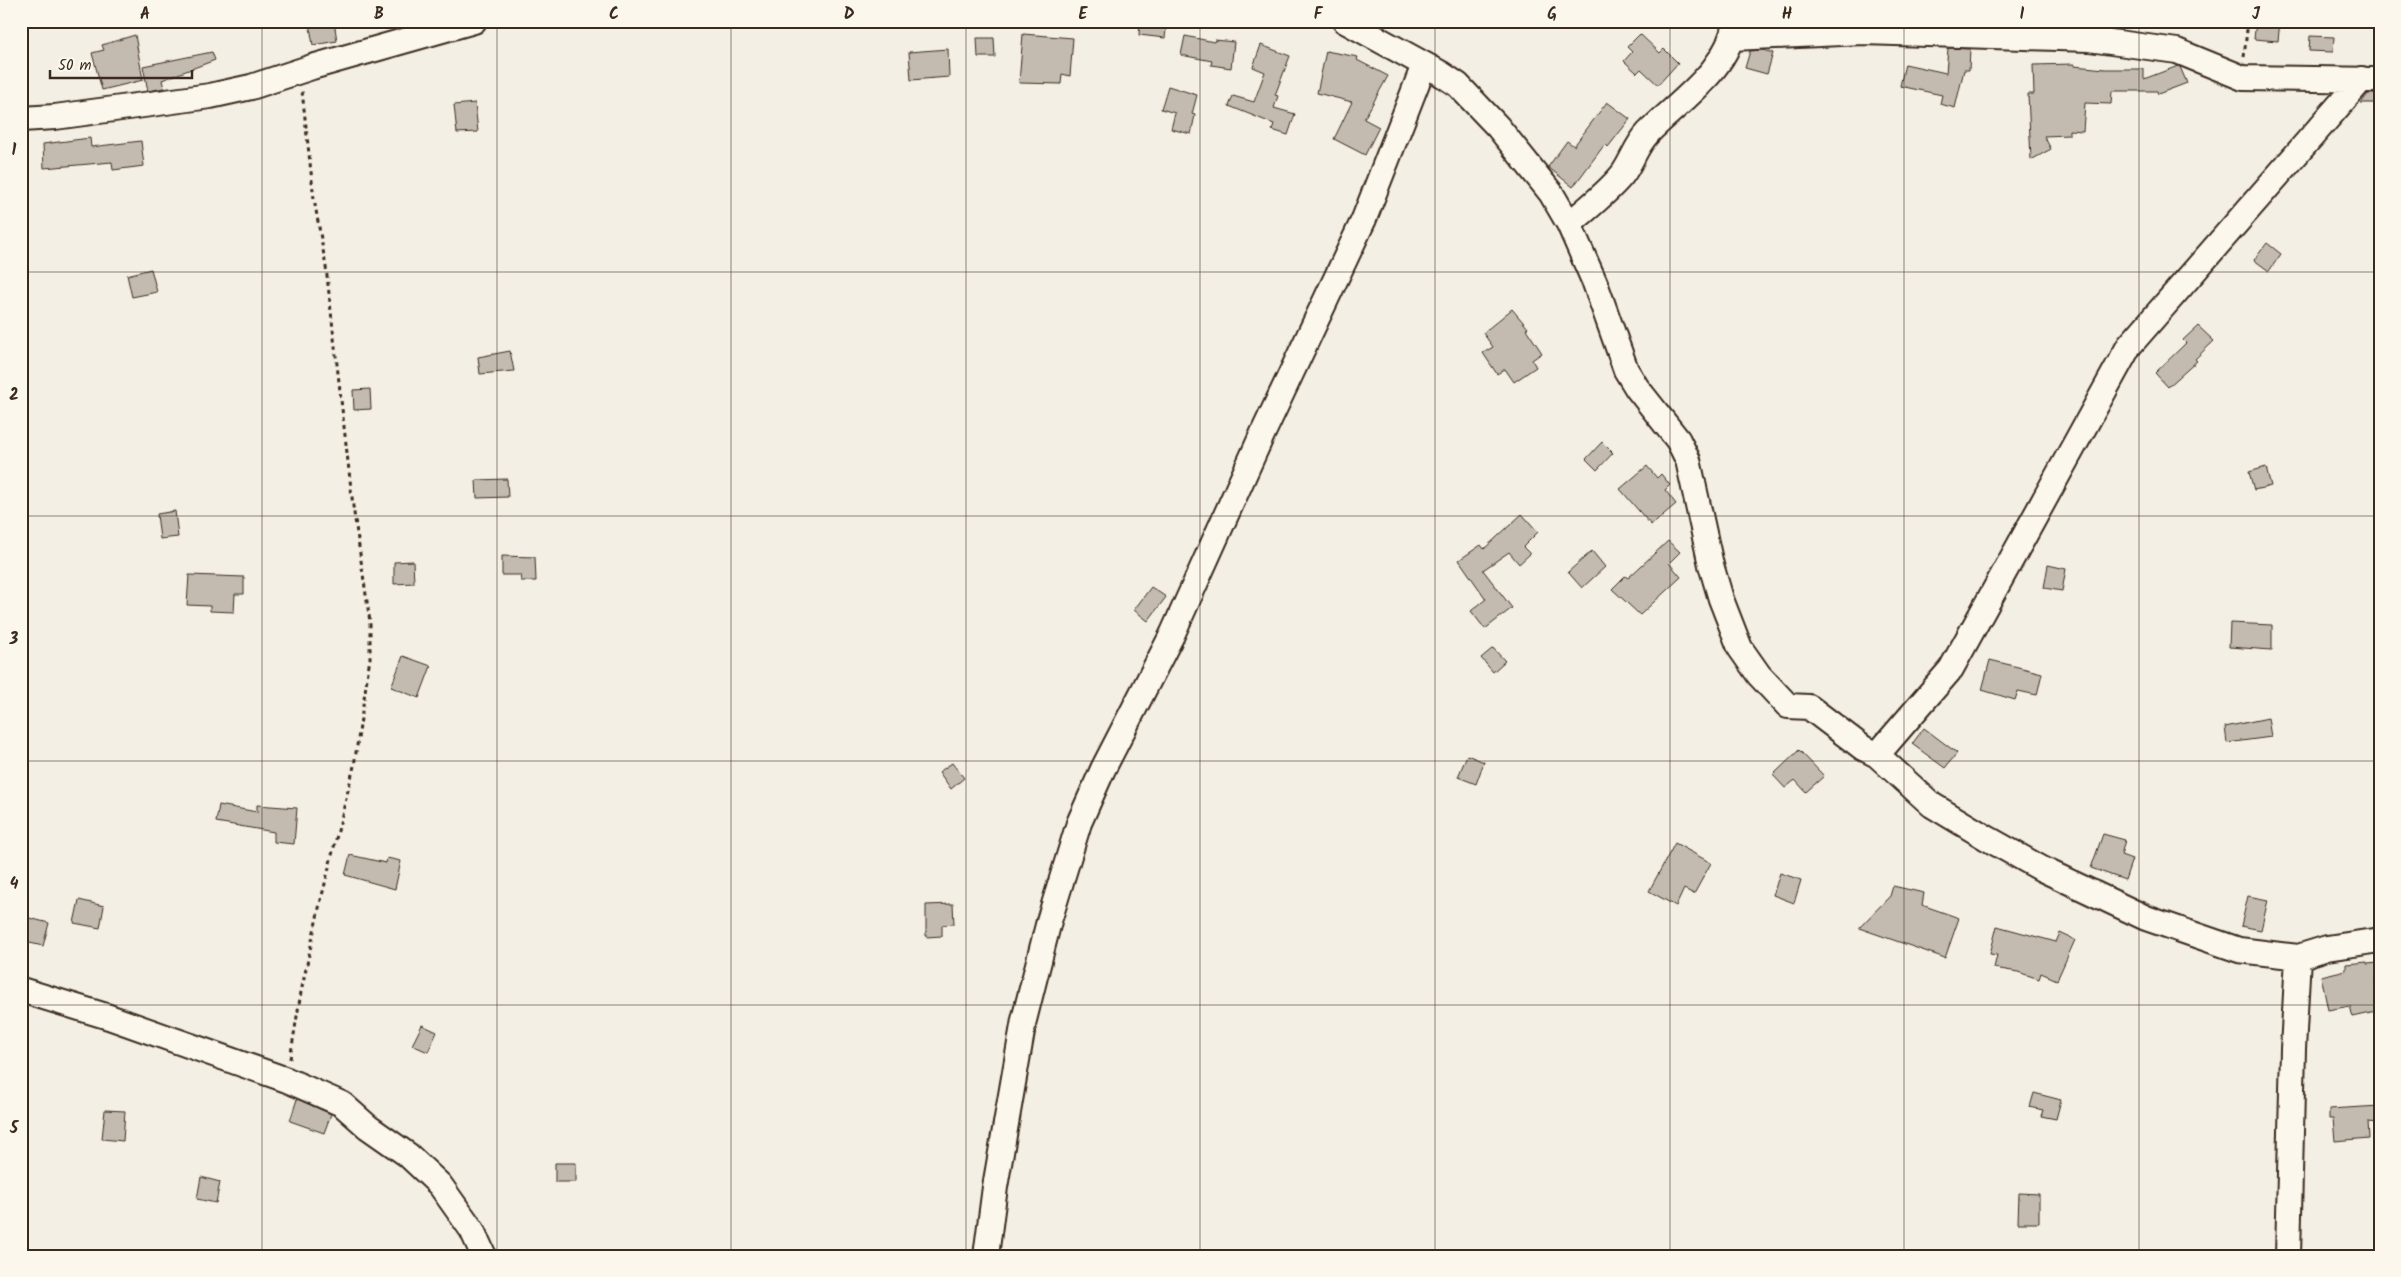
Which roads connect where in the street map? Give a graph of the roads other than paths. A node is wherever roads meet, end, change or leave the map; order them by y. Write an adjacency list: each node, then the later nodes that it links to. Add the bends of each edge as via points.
1 (474, 21): 6 (street, via 210,96)
2 (1345, 21): 4 (street)
3 (1733, 30): 5 (street, via 2089,39 2178,51 2243,78); 7 (street, via 1726,51 1712,69 1639,144 1622,175)
4 (1424, 65): 7 (street, via 1458,85 1498,127 1551,193); 13 (street, via 1364,219 1172,635 1079,823 1049,921 1024,1020)
5 (2371, 79): 8 (street, via 2129,346 1951,669)
6 (21, 120)
7 (1569, 224): 8 (street, via 1626,370 1678,440 1688,460 1711,565 1740,648 1788,706 1809,707 1863,748)
8 (1877, 754): 10 (street, via 1932,805 2042,869 2146,918 2197,937 2239,950)
9 (2380, 940): 10 (street, via 2327,948)
10 (2298, 957): 14 (street)
11 (21, 990): 12 (street, via 109,1017 287,1080 342,1104 408,1155 440,1185 472,1230)
12 (484, 1256)
13 (986, 1256)
14 (2288, 1256)

